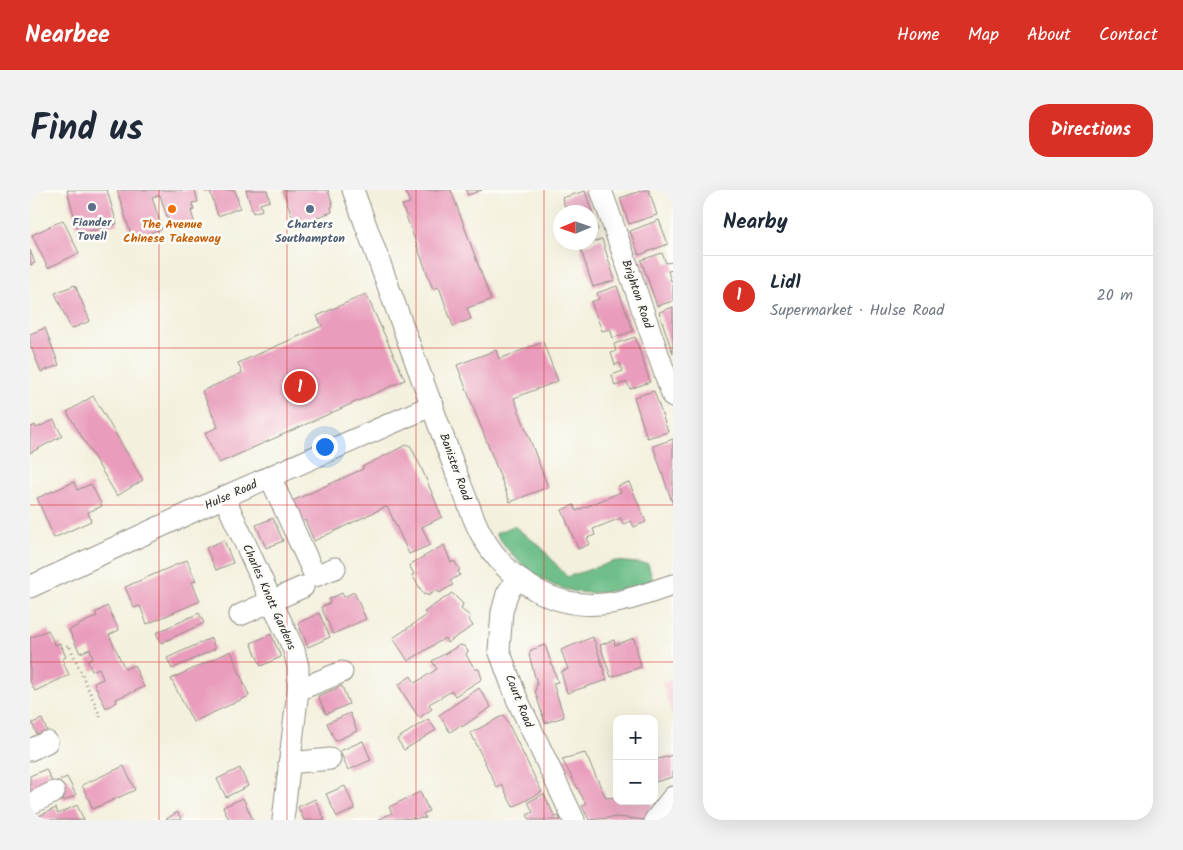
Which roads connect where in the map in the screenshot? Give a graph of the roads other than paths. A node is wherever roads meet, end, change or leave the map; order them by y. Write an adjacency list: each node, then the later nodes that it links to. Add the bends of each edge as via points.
1 (353, 190): 4 (street, Banister Road)
2 (601, 190): 3 (street, Brighton Road)
3 (673, 397)
4 (433, 405): 5 (street, Hulse Road); 8 (street, Banister Road, via 479,531 487,545)
5 (270, 477): 6 (street, Hulse Road); 7 (street, via 315,576)
6 (224, 497): 10 (street, Hulse Road); 12 (street, Charles Knott Gardens)
7 (335, 568)
8 (518, 577): 9 (street, Banister Road, via 546,597 578,606 613,603); 22 (street, Court Road, via 507,594 502,612 500,650 527,723)
9 (673, 585)
10 (30, 587)
11 (303, 588): 12 (street)
12 (272, 602): 13 (street); 15 (street, Charles Knott Gardens, via 294,650)
13 (240, 615)
14 (342, 672): 15 (street)
15 (298, 690): 17 (street, Charles Knott Gardens)
16 (330, 759): 17 (street)
17 (289, 763): 21 (street, Charles Knott Gardens)
18 (54, 792): 20 (street)
19 (673, 797): 23 (street)
20 (30, 804)
21 (283, 820)
22 (574, 820)
23 (655, 820)

